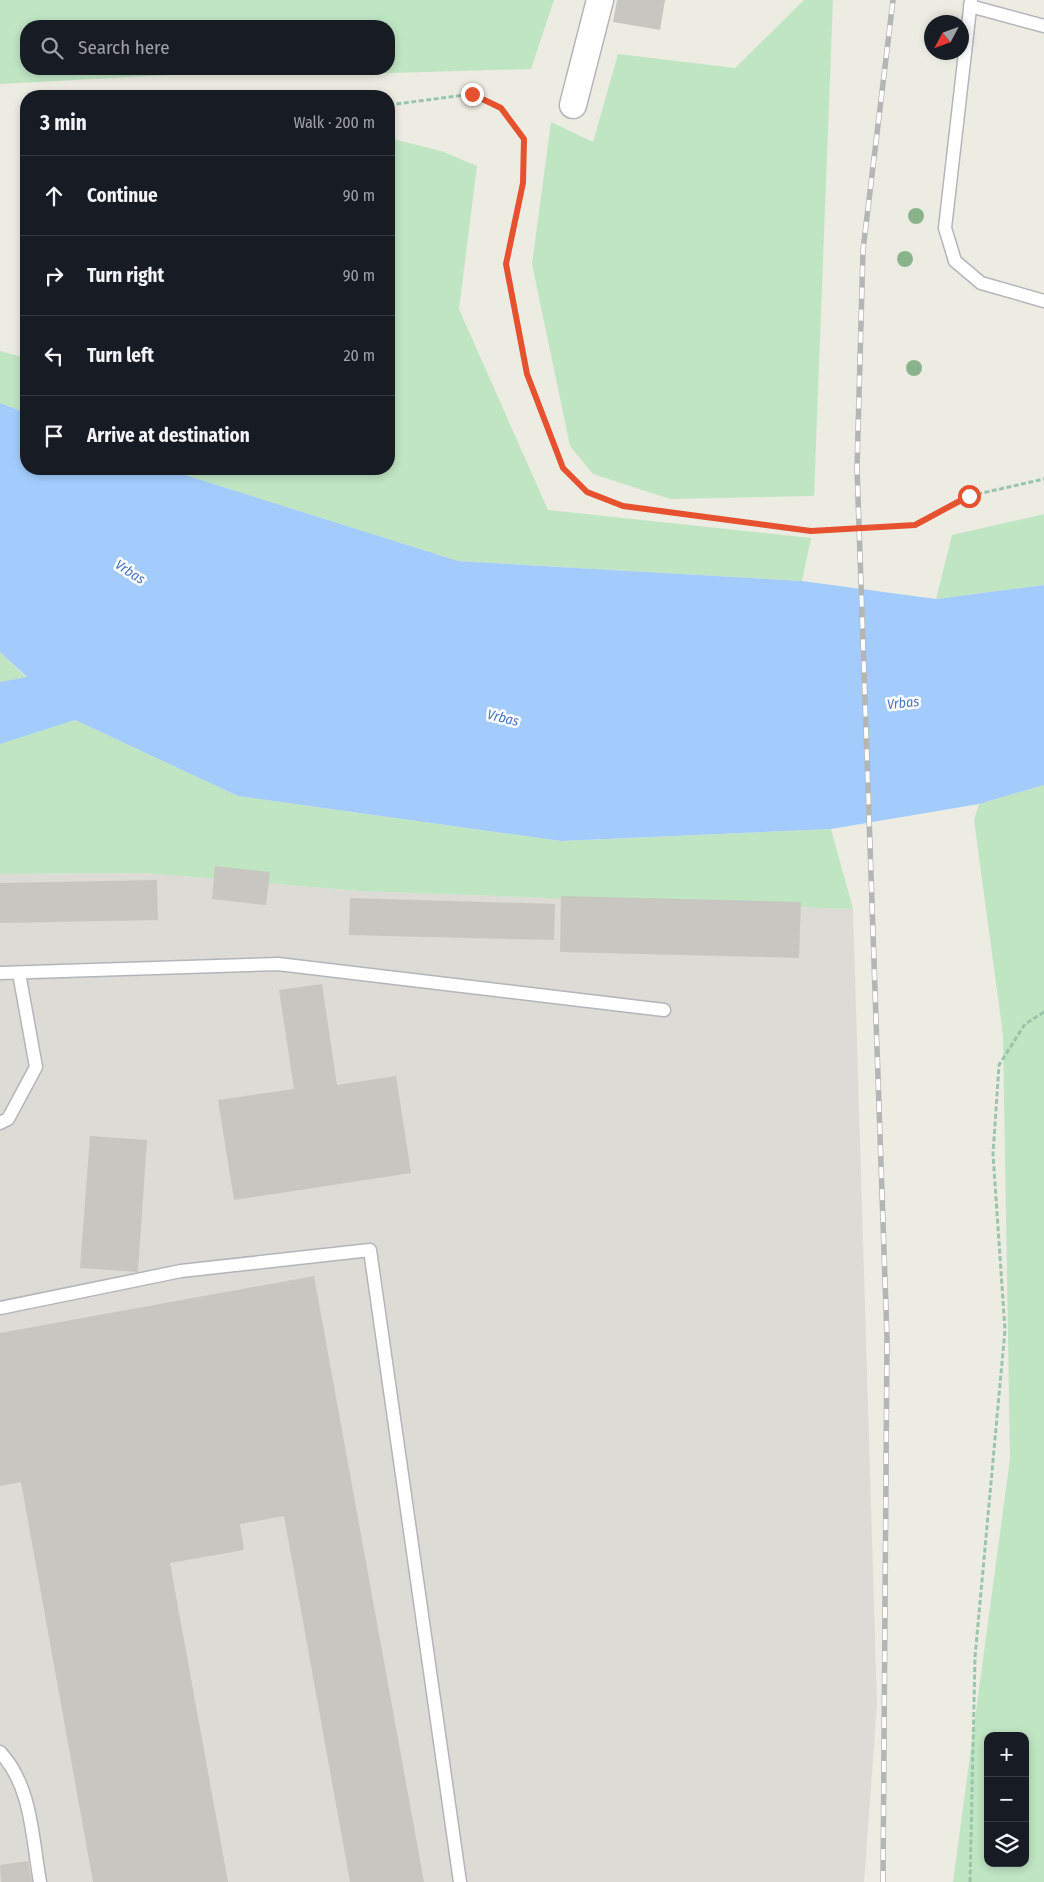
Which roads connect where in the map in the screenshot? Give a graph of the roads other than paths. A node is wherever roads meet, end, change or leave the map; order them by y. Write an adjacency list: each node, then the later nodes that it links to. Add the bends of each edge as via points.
1 (600, 0): 4 (street)
2 (971, 3): 3 (lane); 5 (lane, via 945,228 955,261 981,283)
3 (1044, 26)
4 (573, 105)
5 (1044, 301)
6 (0, 973): 7 (lane)
7 (19, 973): 8 (lane, via 278,964); 9 (lane, via 36,1067 8,1118)
8 (664, 1010)
9 (0, 1123)
10 (0, 1308): 13 (lane, via 181,1271 370,1250)
11 (0, 1752): 12 (lane, via 23,1786)
12 (40, 1882)
13 (460, 1882)

